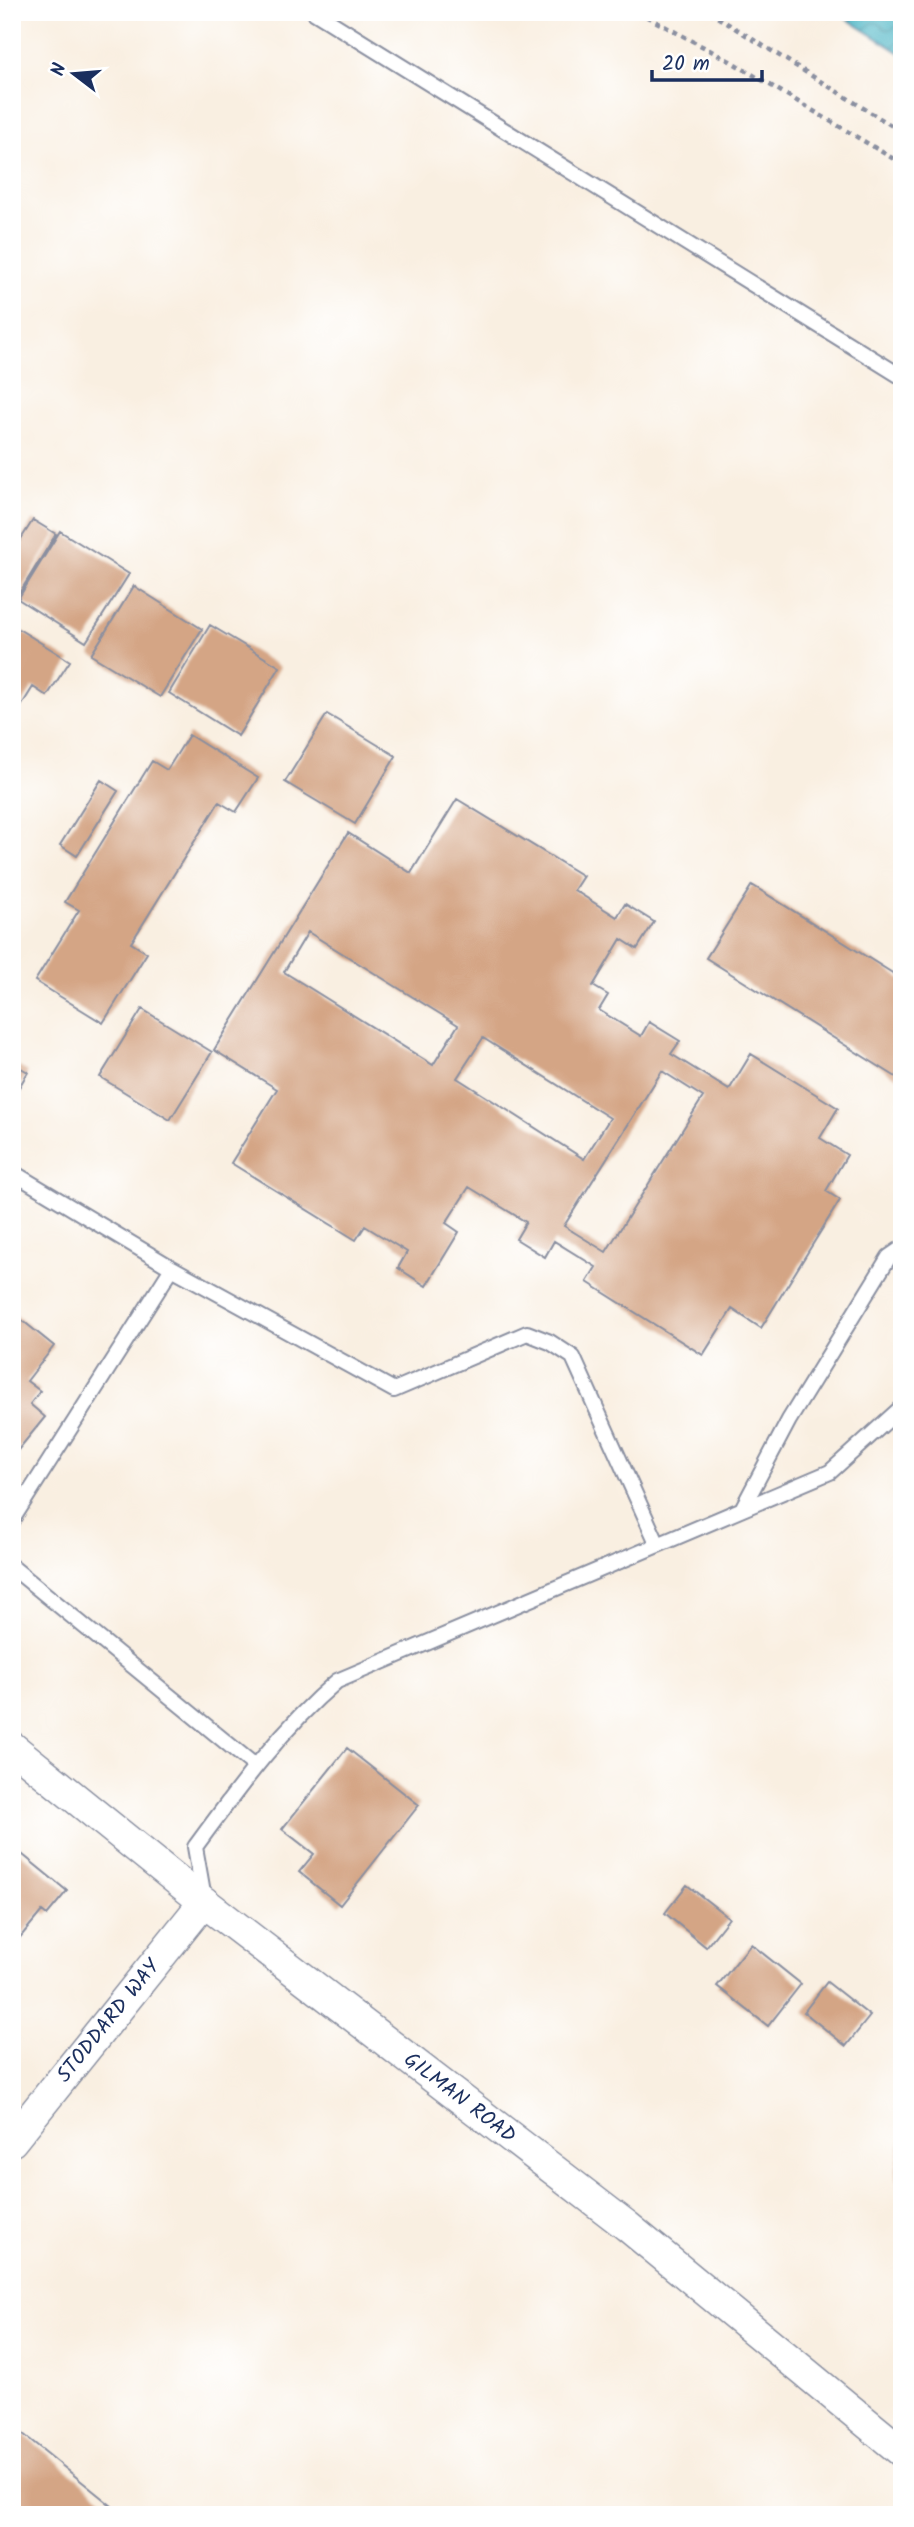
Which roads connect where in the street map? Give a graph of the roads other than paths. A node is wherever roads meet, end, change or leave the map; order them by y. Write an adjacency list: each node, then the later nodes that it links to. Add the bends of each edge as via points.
1 (314, 12): 2 (lane)
2 (902, 377)
3 (12, 1172): 5 (lane)
4 (902, 1248): 7 (lane, via 889,1257 789,1420)
5 (172, 1268): 8 (lane); 9 (lane, via 394,1390 527,1333 550,1342 573,1357)
6 (902, 1407): 7 (lane, via 830,1472)
7 (742, 1509): 9 (lane)
8 (12, 1520)
9 (658, 1545): 12 (lane, via 337,1681 300,1713)
10 (12, 1567): 12 (lane)
11 (12, 1747): 13 (street, GILMAN ROAD)
12 (255, 1766): 13 (lane, via 195,1847)
13 (204, 1902): 14 (street, STODDARD WAY); 15 (street, GILMAN ROAD, via 627,2226)
14 (12, 2141)
15 (902, 2452)

